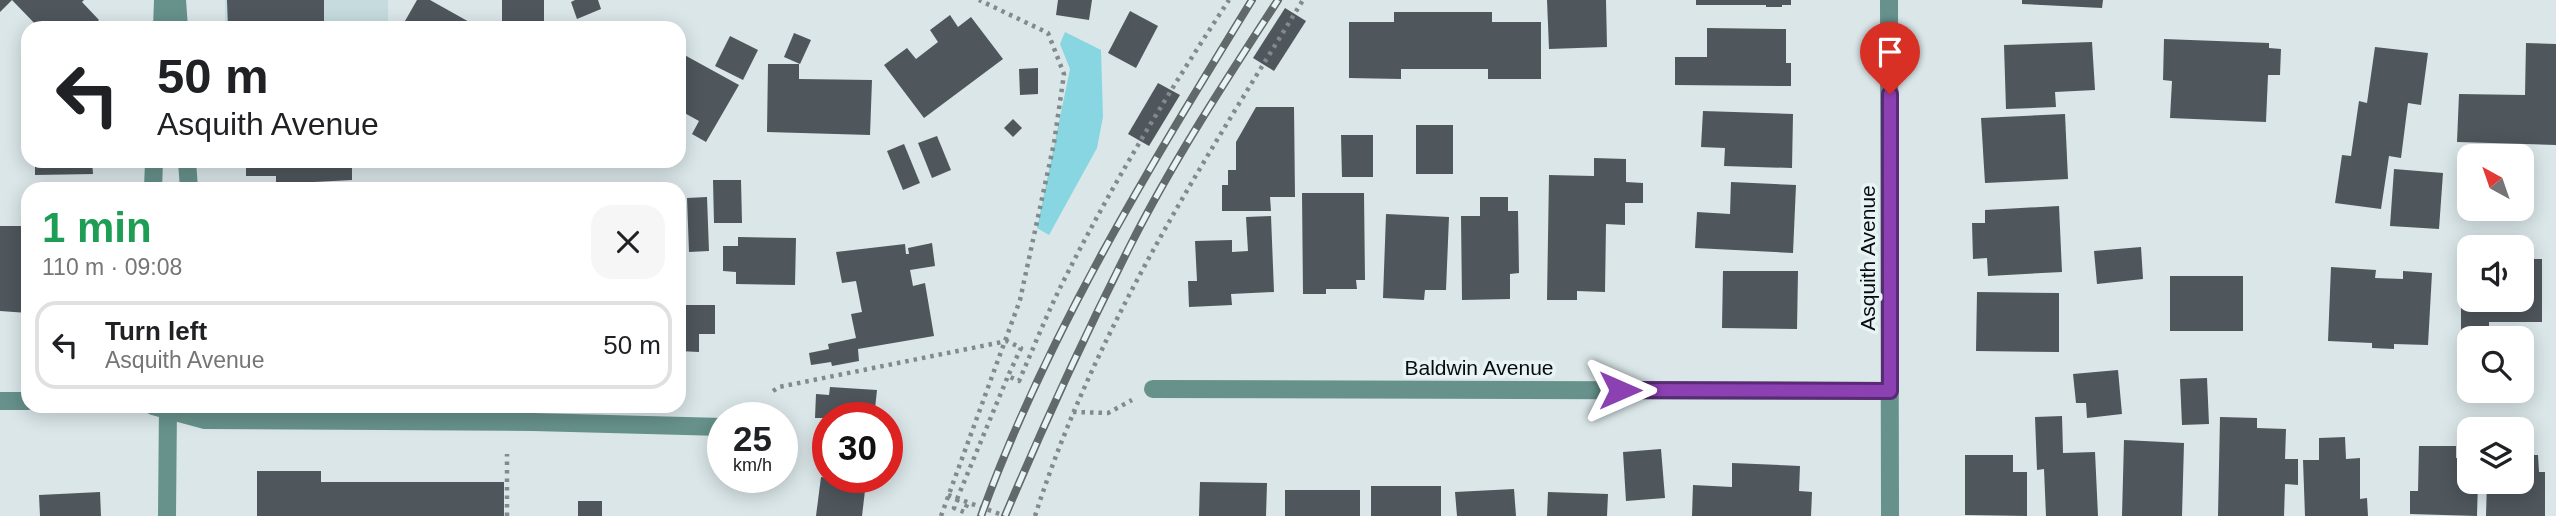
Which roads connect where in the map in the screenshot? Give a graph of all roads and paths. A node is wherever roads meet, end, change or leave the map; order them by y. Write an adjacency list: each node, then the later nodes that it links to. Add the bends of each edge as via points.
1 (163, 0): 7 (street)
2 (177, 0): 8 (street)
3 (979, 0): 9 (path, via 1048,33 1064,74 1054,143)
4 (1229, 0): 10 (path, via 1122,176 1062,285 1019,381)
5 (1303, 0): 16 (path, via 1151,254)
6 (1889, 0): 13 (street, Asquith Avenue)
7 (162, 21)
8 (178, 21)
9 (1007, 341): 10 (path, via 1021,348); 12 (path); 21 (path)
10 (1008, 376): 22 (path)
11 (1153, 389): 13 (street, Baldwin Avenue); 16 (path, via 1108,413)
12 (773, 391)
13 (1890, 391): 29 (street, Asquith Avenue)
14 (0, 401): 15 (street)
15 (21, 401)
16 (1073, 412): 28 (path)
17 (164, 413): 24 (street)
18 (183, 413): 19 (street, via 205,420)
19 (707, 427)
20 (507, 454): 25 (path)
21 (948, 495): 22 (path); 26 (path)
22 (957, 499): 23 (path); 23 (path, via 954,508 964,512)
23 (968, 502): 27 (path)
24 (167, 516)
25 (506, 516)
26 (941, 516)
27 (1005, 516)
28 (1035, 516)
29 (1891, 516)

